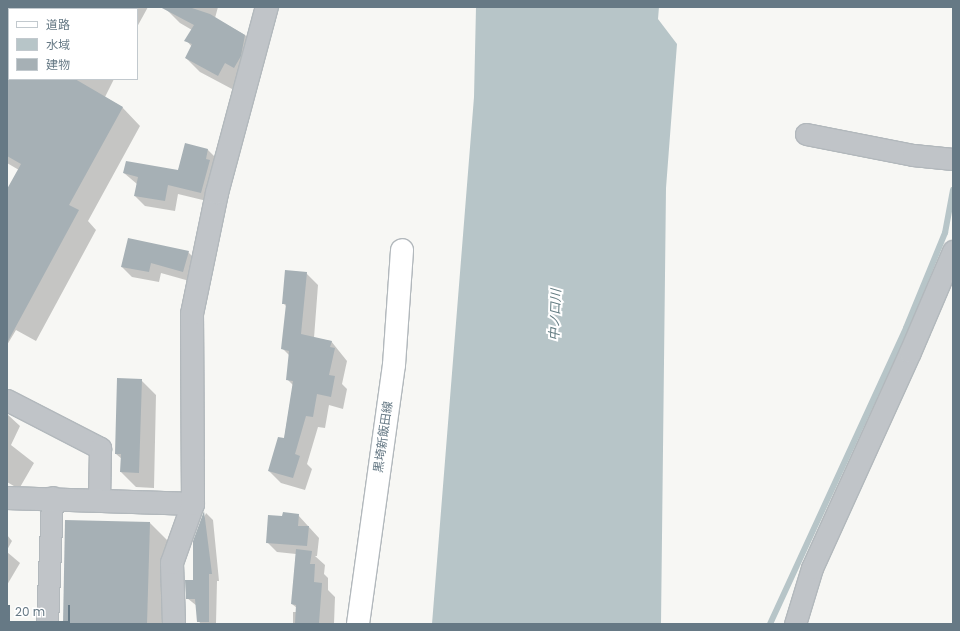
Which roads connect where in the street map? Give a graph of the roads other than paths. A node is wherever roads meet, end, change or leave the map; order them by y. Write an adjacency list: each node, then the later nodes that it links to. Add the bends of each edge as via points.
1 (267, 7): 10 (street, via 218,194 192,314)
2 (806, 134): 3 (street, via 913,155)
3 (953, 159)
4 (402, 250): 13 (main road, 黒埼新飯田線, via 394,365)
5 (953, 251): 14 (street, via 812,568)
6 (7, 400): 9 (street, via 100,448)
7 (52, 497): 8 (street); 9 (street); 11 (street)
8 (7, 498)
9 (100, 500): 10 (street)
10 (193, 504): 12 (street, via 172,564)
11 (47, 624)
12 (174, 624)
13 (358, 624)
14 (795, 624)

